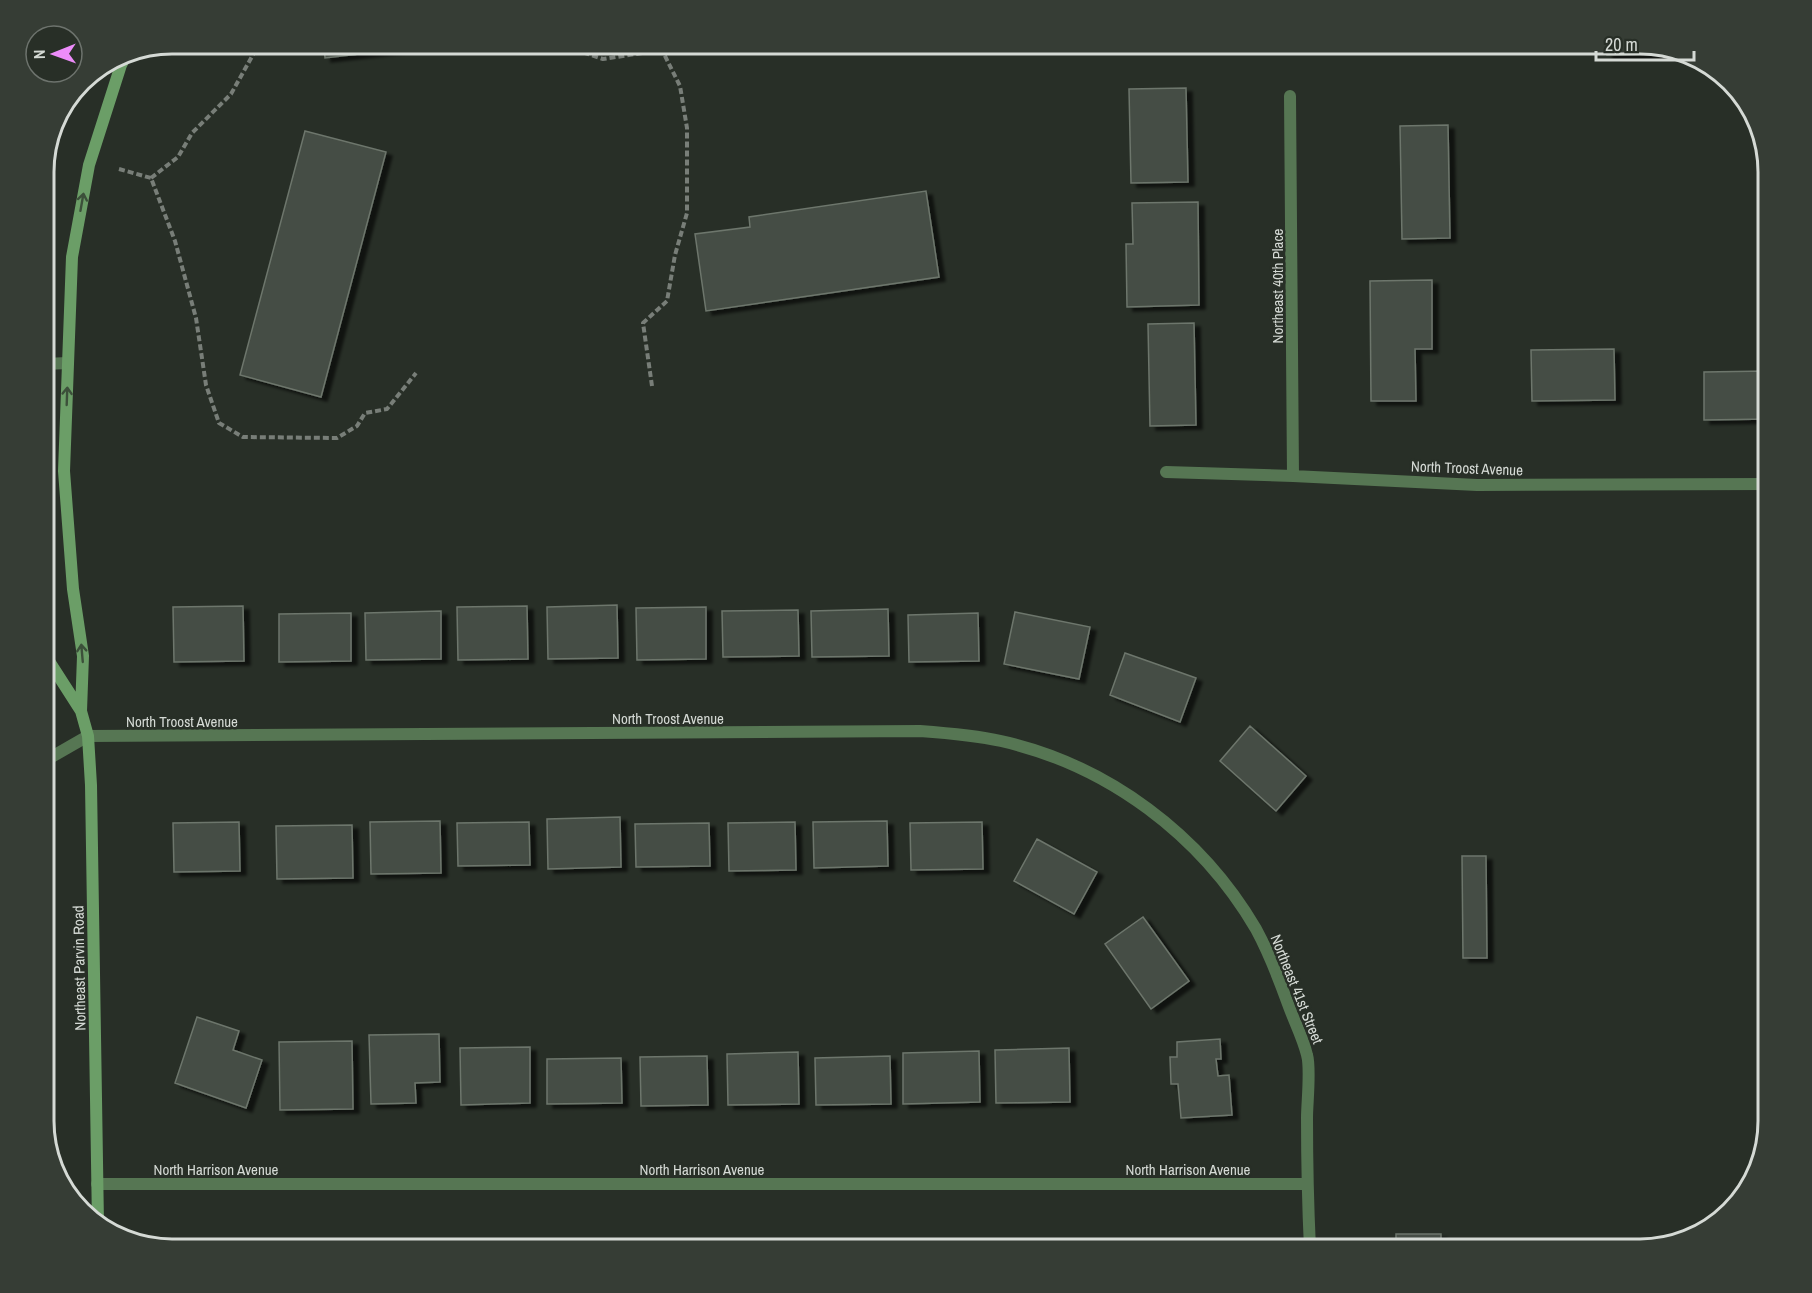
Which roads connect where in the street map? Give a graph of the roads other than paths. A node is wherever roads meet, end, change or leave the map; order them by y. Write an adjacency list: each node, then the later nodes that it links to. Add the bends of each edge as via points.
1 (121, 66): 3 (main road, Northeast Parvin Road, one-way to 1, via 72,257 89,165)
2 (1290, 96): 6 (street, Northeast 40th Place)
3 (68, 363): 4 (street); 9 (main road, Northeast Parvin Road, one-way to 3, via 83,656 73,589 64,471)
4 (54, 364)
5 (1166, 472): 6 (street, North Troost Avenue)
6 (1293, 476): 7 (street, North Troost Avenue, via 1477,485)
7 (1758, 484)
8 (54, 669): 9 (main road, Northeast Parvin Road)
9 (81, 711): 10 (main road, Northeast Parvin Road)
10 (88, 736): 11 (street); 12 (street, North Troost Avenue, via 908,731 961,734 1041,752 1097,776 1149,809); 13 (main road, Northeast Parvin Road)
11 (54, 756)
12 (1209, 864): 14 (street, Northeast 41st Street, via 1257,930 1308,1057)
13 (97, 1184): 14 (street, North Harrison Avenue); 15 (main road, Northeast Parvin Road)
14 (1306, 1184): 16 (street, Northeast 41st Street)
15 (98, 1213)
16 (1309, 1239)

